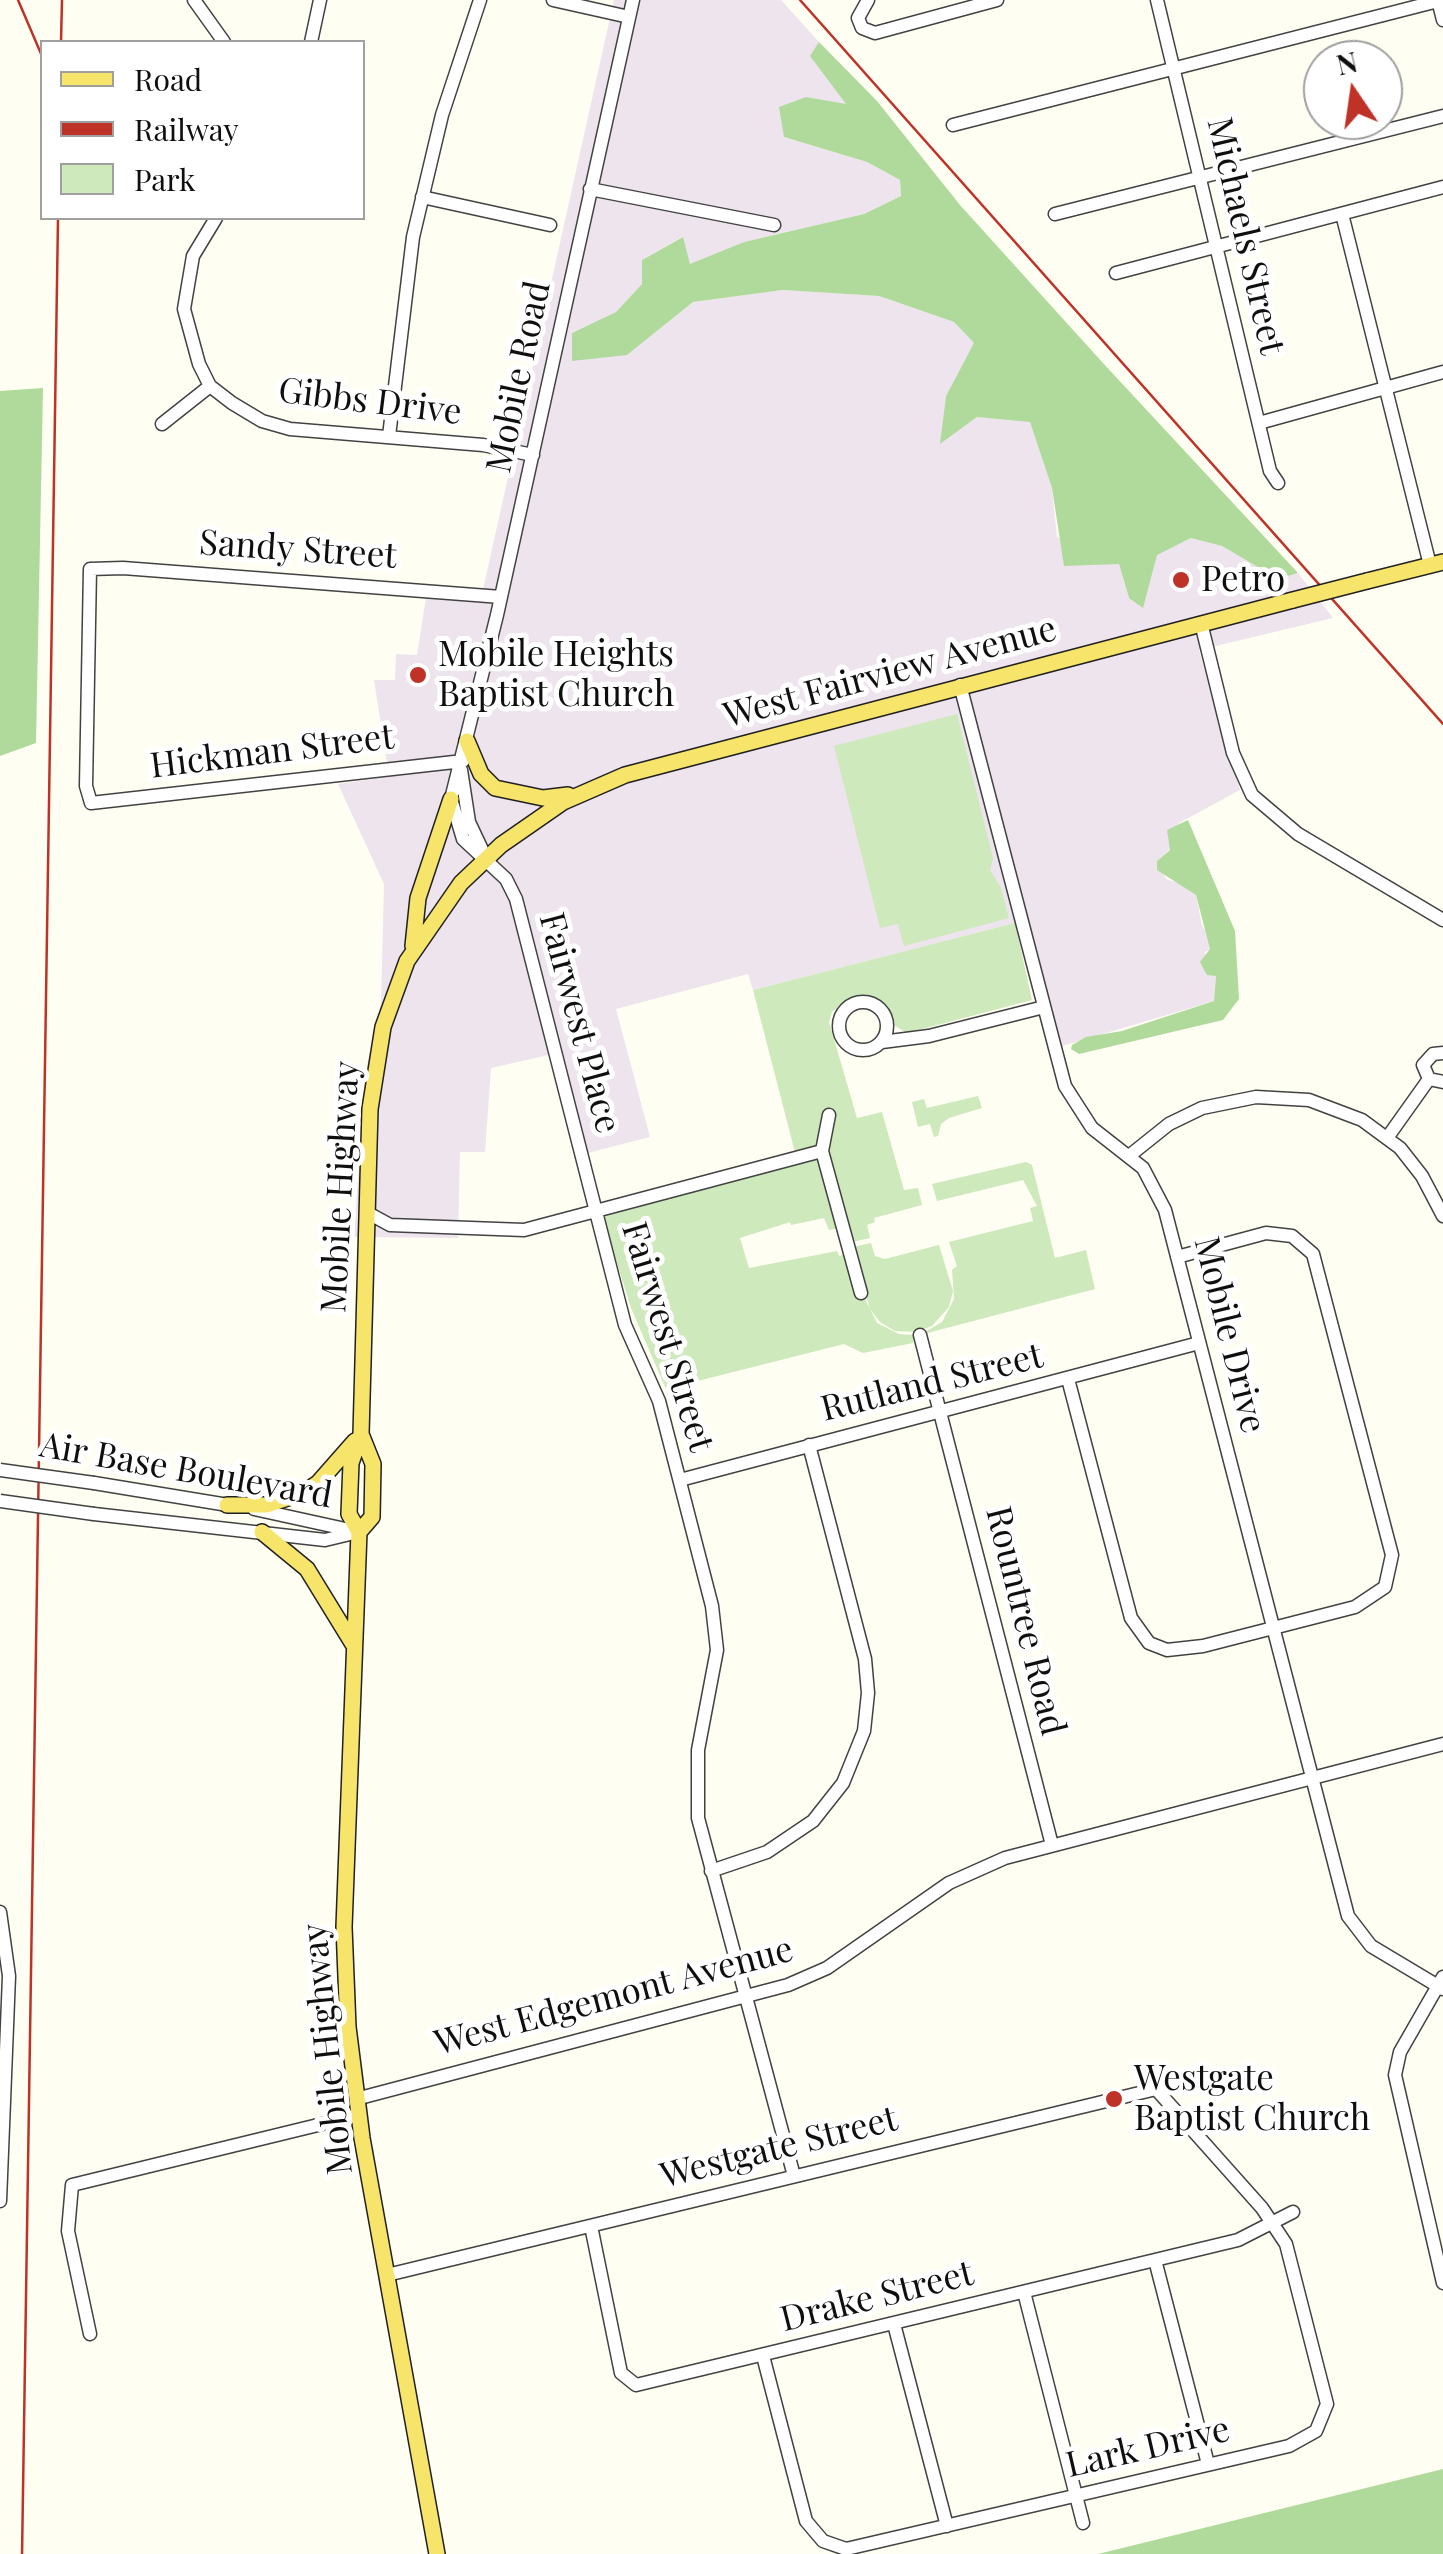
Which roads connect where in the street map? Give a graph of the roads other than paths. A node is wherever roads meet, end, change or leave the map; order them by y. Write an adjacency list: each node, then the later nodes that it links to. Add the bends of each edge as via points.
1 (194, 0): 12 (street)
2 (320, 0): 13 (street)
3 (480, 0): 20 (street)
4 (554, 0): 10 (street)
5 (633, 0): 10 (street, Mobile Road)
6 (868, 0): 7 (street, via 859,12 860,26 875,33)
7 (997, 0)
8 (1157, 0): 14 (street, Michaels Street)
9 (1438, 0): 11 (street); 14 (street)
10 (629, 17): 19 (street, Mobile Road)
11 (1443, 20)
12 (223, 40)
13 (311, 40)
14 (1175, 68): 16 (street); 17 (street, Michaels Street)
15 (1443, 116): 17 (street)
16 (953, 126)
17 (1200, 177): 21 (street); 26 (street, Michaels Street)
18 (1443, 187): 22 (street)
19 (590, 189): 25 (street); 34 (street, Mobile Road)
20 (422, 197): 24 (street); 33 (street, via 402,300)
21 (1055, 214)
22 (1342, 214): 26 (street); 30 (street)
23 (215, 220): 29 (street, via 193,256 184,296 188,337)
24 (550, 225)
25 (774, 225)
26 (1217, 246): 27 (street); 32 (street, Michaels Street)
27 (1116, 273)
28 (1443, 372): 30 (street)
29 (210, 386): 31 (street); 33 (street, Gibbs Drive, via 278,426)
30 (1387, 387): 32 (street); 36 (street)
31 (162, 424)
32 (1259, 424): 35 (street, Michaels Street)
33 (388, 436): 34 (street, Gibbs Drive)
34 (533, 455): 37 (street, Mobile Road)
35 (1278, 483)
36 (1437, 564): 38 (main road, West Fairview Avenue, bridge)
37 (501, 597): 40 (street, Mobile Road); 44 (street, Sandy Street, via 92,567)
38 (1201, 623): 39 (main road, West Fairview Avenue); 46 (street, via 1233,753 1252,794 1298,834)
39 (960, 685): 42 (main road, West Fairview Avenue, via 666,760); 48 (street, Mobile Drive)
40 (467, 741): 41 (street, Mobile Road); 42 (main road, via 480,774 506,793)
41 (462, 764): 43 (street, Mobile Road); 44 (street, Hickman Street); 45 (street, Mobile Road, via 469,822)
42 (582, 793): 45 (main road, West Fairview Avenue)
43 (450, 799): 45 (street, via 463,839); 47 (main road, via 418,898)
44 (88, 802)
45 (486, 858): 47 (main road, West Fairview Avenue); 56 (street, Fairwest Place, via 516,899)
46 (1443, 920)
47 (413, 950): 57 (main road, Mobile Highway, via 393,992 377,1053)
48 (1044, 1007): 49 (street); 55 (street, Mobile Drive, via 1072,1100 1092,1128)
49 (882, 1042)
50 (1443, 1053): 51 (street, via 1425,1060)
51 (1436, 1081): 53 (street)
52 (830, 1115): 54 (street)
53 (1387, 1138): 55 (street, via 1328,1106 1256,1097 1186,1115); 58 (street, via 1422,1176)
54 (822, 1151): 56 (street, Fairwest Street); 60 (street)
55 (1129, 1156): 59 (street, Mobile Drive, via 1159,1192)
56 (597, 1211): 57 (street, Fairwest Street, via 518,1230 390,1226); 68 (street, Fairwest Street, via 625,1324 660,1401)
57 (368, 1213): 65 (main road, Mobile Highway)
58 (1443, 1216)
59 (1178, 1257): 62 (street, Mobile Drive); 73 (street, via 1278,1233 1306,1245 1318,1265 1389,1540 1392,1573 1366,1603)
60 (861, 1293)
61 (920, 1335): 64 (street, Rountree Road)
62 (1200, 1343): 63 (street, Rutland Street); 73 (street, Mobile Drive)
63 (1068, 1379): 64 (street, Rutland Street); 73 (street, via 1141,1636 1158,1648 1178,1650)
64 (940, 1412): 66 (street, Rutland Street); 77 (street, Rountree Road)
65 (361, 1434): 70 (main road, via 303,1493 266,1505); 72 (main road, Mobile Highway, via 351,1464 348,1514); 72 (main road, Mobile Highway, via 373,1464 372,1516)
66 (809, 1446): 68 (street, Rutland Street); 78 (street, via 865,1659 864,1731 842,1784 813,1821 768,1852)
67 (0, 1470): 70 (street, Air Base Boulevard, bridge)
68 (680, 1480): 78 (street, Fairwest Street, via 716,1631 694,1779)
69 (0, 1502): 71 (street, Air Base Boulevard, bridge)
70 (227, 1505): 72 (street, Air Base Boulevard)
71 (262, 1532): 72 (street, Air Base Boulevard, via 324,1540); 74 (main road, via 307,1569)
72 (359, 1532): 74 (main road, Mobile Highway)
73 (1273, 1628): 76 (street, Mobile Drive)
74 (354, 1647): 82 (main road, Mobile Highway, via 344,1927)
75 (1443, 1744): 76 (street, West Edgemont Avenue)
76 (1312, 1778): 77 (street, West Edgemont Avenue); 80 (street, Mobile Drive, via 1353,1925 1371,1946)
77 (1052, 1845): 81 (street, West Edgemont Avenue, via 966,1874 827,1968)
78 (711, 1871): 81 (street, Fairwest Street)
79 (0, 1912): 85 (street, via 9,1976)
80 (1441, 1984): 91 (street, via 1400,2052 1395,2085)
81 (746, 1997): 82 (street, West Edgemont Avenue); 84 (street, Fairwest Street)
82 (358, 2107): 90 (main road, Mobile Highway); 94 (street, West Edgemont Avenue, via 78,2182 69,2194 68,2231)
83 (1177, 2110): 84 (street, Westgate Street, via 1152,2088); 87 (street, Lark Drive)
84 (794, 2176): 88 (street, Westgate Street)
85 (0, 2201)
86 (1294, 2212): 87 (street, Drake Street)
87 (1273, 2224): 89 (street, Drake Street, via 1238,2240); 96 (street, Lark Drive, via 1297,2271 1326,2412 1316,2431 1298,2443)
88 (590, 2226): 90 (street, Westgate Street); 95 (street, Drake Street, via 620,2373 629,2382 644,2385)
89 (1154, 2260): 92 (street, Drake Street); 96 (street)
90 (387, 2275): 100 (main road, Mobile Highway)
91 (1443, 2283)
92 (1024, 2292): 93 (street, Drake Street); 97 (street)
93 (894, 2324): 95 (street, Drake Street); 99 (street)
94 (90, 2334)
95 (763, 2356): 99 (street, Lark Drive, via 806,2521 817,2536 846,2548)
96 (1208, 2464): 97 (street, Lark Drive)
97 (1076, 2496): 98 (street); 99 (street, Lark Drive)
98 (1083, 2522)
99 (947, 2526)
100 (437, 2554)

